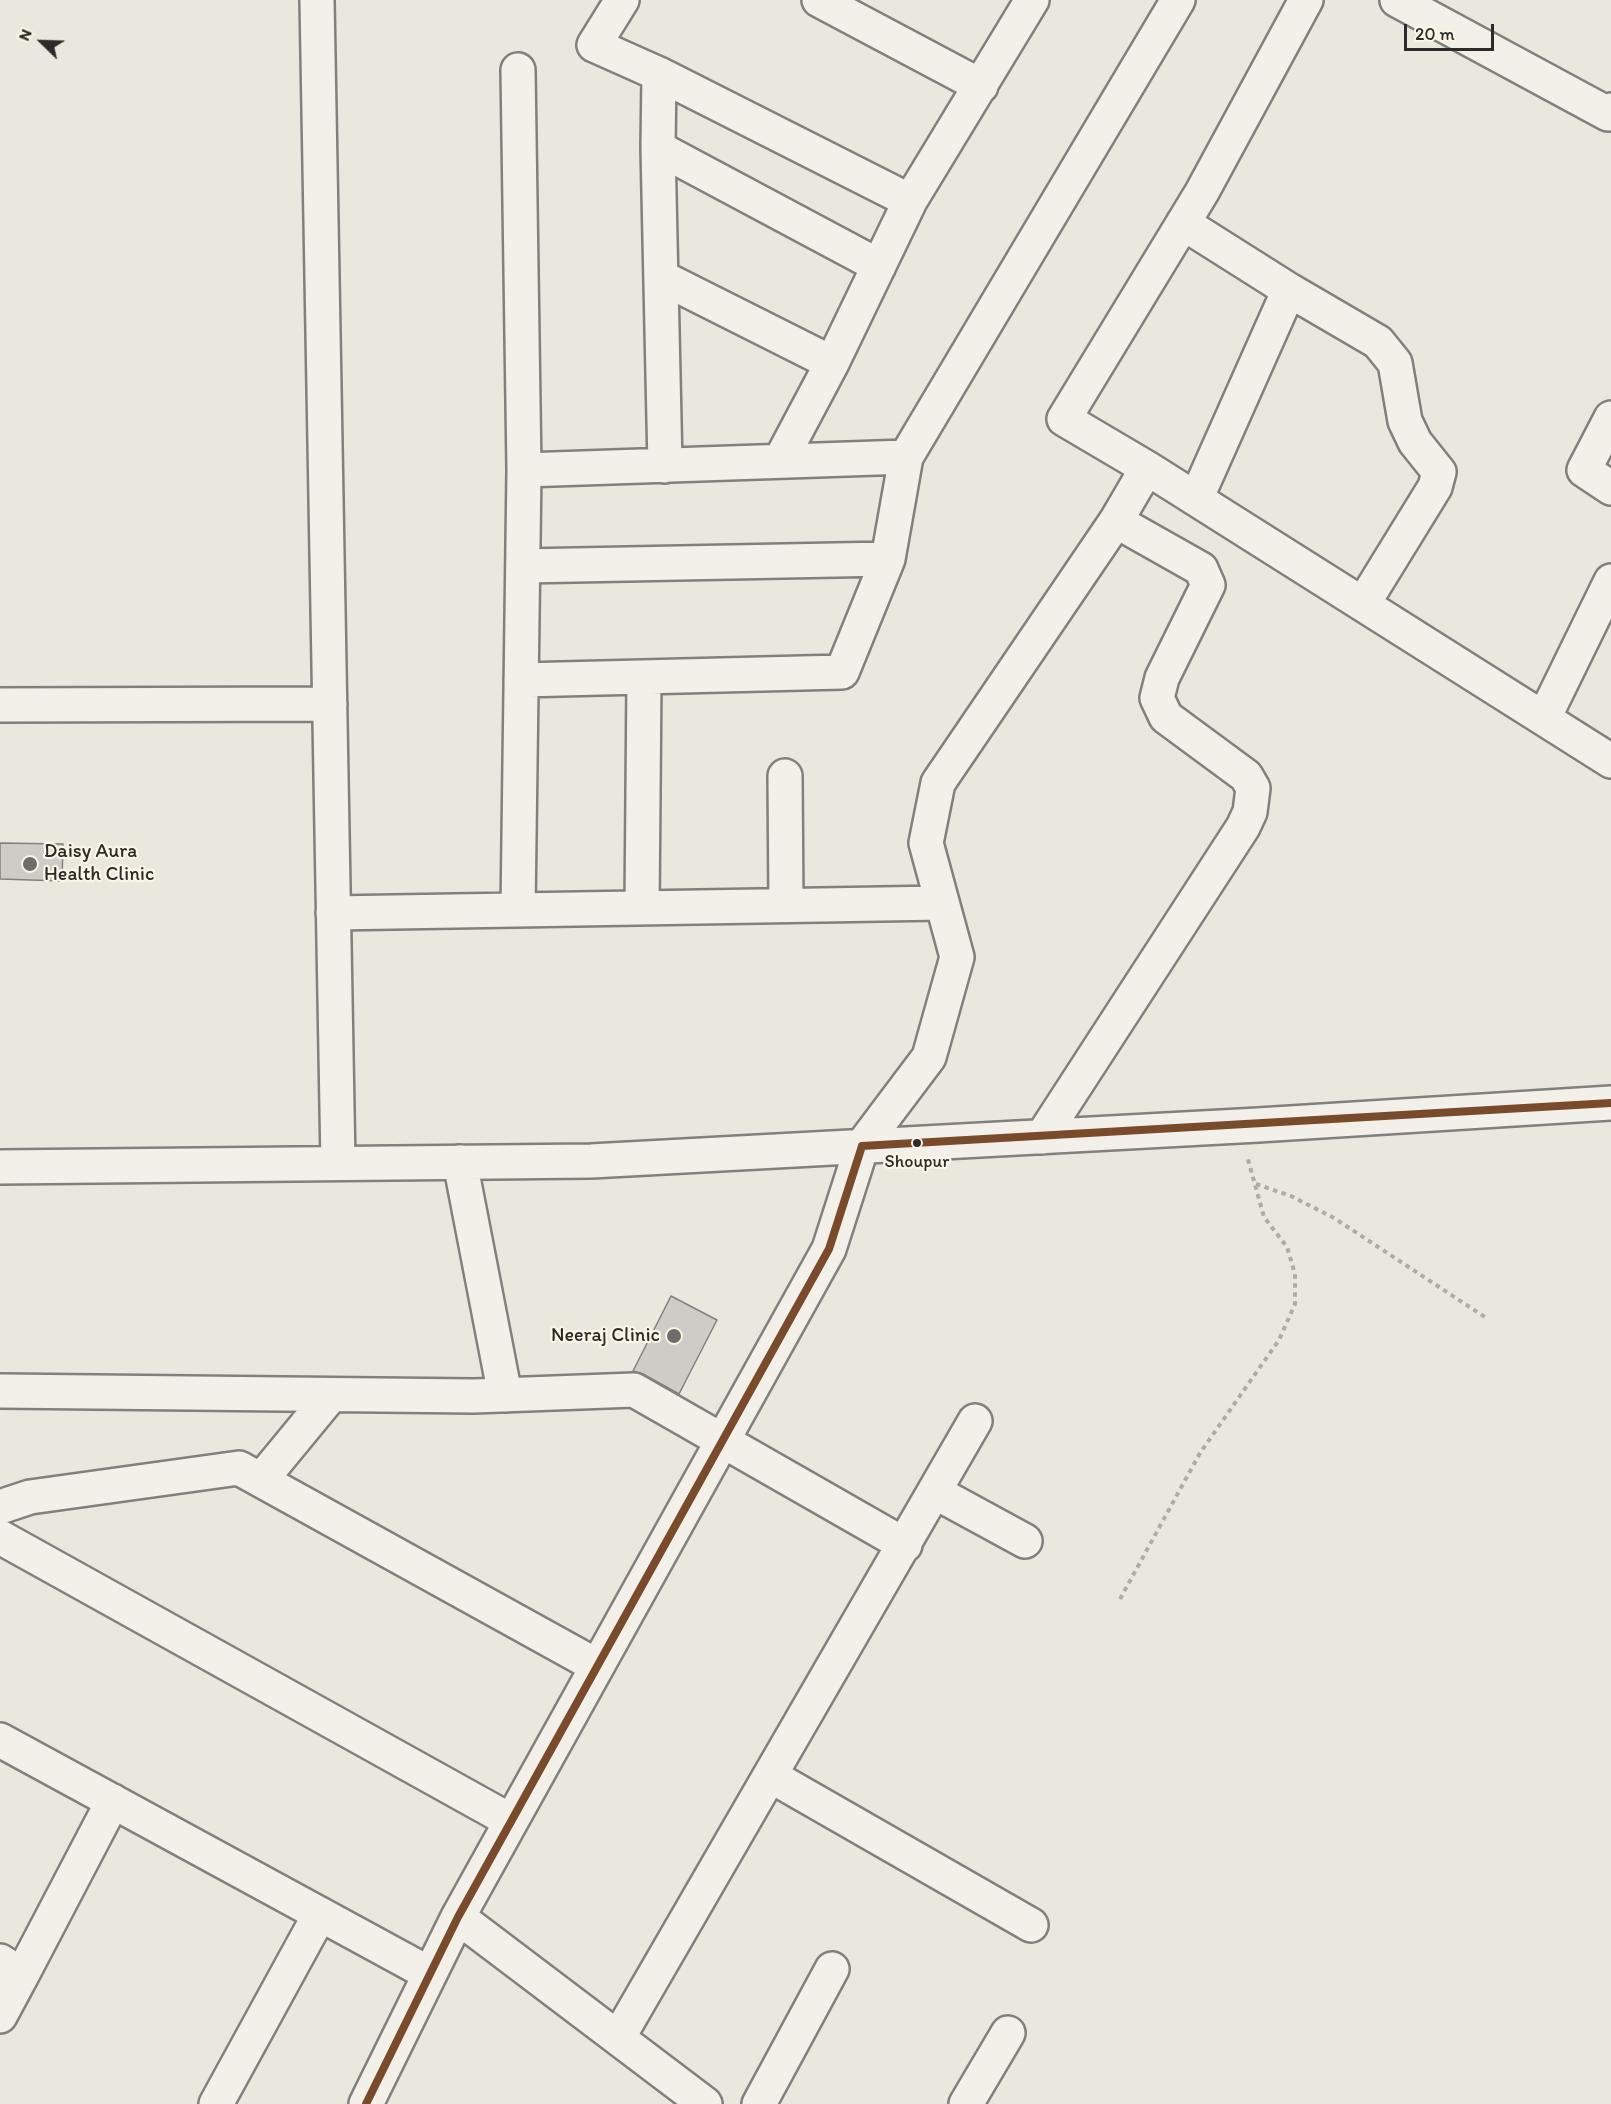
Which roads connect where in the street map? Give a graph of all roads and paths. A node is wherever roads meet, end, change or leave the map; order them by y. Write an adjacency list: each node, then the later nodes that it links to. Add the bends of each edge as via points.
1 (317, 0): 34 (street)
2 (622, 0): 9 (street, via 594,45)
3 (819, 0): 10 (street)
4 (1032, 0): 10 (street)
5 (1178, 0): 20 (street)
6 (1306, 0): 14 (street)
7 (1396, 0): 11 (street, via 1608,114)
8 (518, 70): 24 (street)
9 (659, 74): 12 (street); 13 (street)
10 (981, 86): 13 (street)
11 (1611, 110)
12 (658, 148): 15 (street); 16 (street)
13 (910, 201): 15 (street)
14 (1184, 223): 17 (street); 23 (street, via 1064,419)
15 (879, 266): 18 (street)
16 (661, 277): 18 (street); 22 (street)
17 (1289, 290): 26 (street); 31 (street, via 1378,342 1395,363 1410,432 1439,472 1435,487)
18 (832, 363): 21 (street)
19 (1611, 417): 25 (street, via 1584,470)
20 (906, 457): 21 (street); 28 (street)
21 (780, 461): 22 (street)
22 (664, 466): 24 (street)
23 (1147, 468): 26 (street); 27 (street)
24 (524, 470): 29 (street)
25 (1611, 488)
26 (1196, 499): 31 (street)
27 (1116, 521): 39 (street, via 938,783 926,843); 46 (street, via 1201,569 1208,585 1162,678 1157,698 1166,717 1246,776 1253,788 1244,826)
28 (888, 559): 29 (street); 32 (street, via 842,672)
29 (522, 566): 33 (street)
30 (1611, 582): 36 (street)
31 (1363, 604): 36 (street)
32 (645, 678): 33 (street); 41 (street)
33 (521, 680): 42 (street)
34 (330, 704): 35 (street); 43 (street)
35 (0, 705)
36 (1544, 718): 37 (street)
37 (1611, 761)
38 (785, 776): 40 (street)
39 (942, 903): 40 (street); 47 (street, via 957,957 929,1057)
40 (786, 905): 41 (street)
41 (642, 908): 42 (street)
42 (518, 910): 43 (street)
43 (333, 913): 49 (street)
44 (1611, 1103): 45 (street)
45 (1239, 1126): 46 (street); 51 (path)
46 (1042, 1137): 47 (street)
47 (862, 1146): 48 (street, via 591,1161); 57 (street, via 829,1249)
48 (460, 1162): 49 (street); 55 (street)
49 (338, 1163): 50 (street)
50 (0, 1167)
51 (1255, 1184): 52 (path, via 1292,1196 1334,1218); 64 (path, via 1264,1217 1287,1247 1295,1274 1295,1304 1279,1340 1200,1453)
52 (1488, 1319)
53 (0, 1391): 54 (street)
54 (331, 1395): 55 (street); 58 (street)
55 (505, 1395): 57 (street, via 634,1390)
56 (975, 1421): 59 (street)
57 (723, 1440): 63 (street); 65 (street)
58 (261, 1480): 60 (street, via 239,1468 30,1497); 65 (street)
59 (935, 1491): 62 (street); 63 (street)
60 (0, 1507)
61 (0, 1537): 69 (street)
62 (1025, 1541)
63 (905, 1545): 67 (street)
64 (1119, 1599)
65 (597, 1666): 69 (street)
66 (0, 1740): 68 (street)
67 (771, 1776): 72 (street); 78 (street)
68 (113, 1801): 70 (street); 73 (street)
69 (511, 1821): 71 (street)
70 (320, 1914): 75 (street); 79 (street)
71 (459, 1917): 75 (street); 78 (street)
72 (1030, 1925)
73 (11, 1968): 76 (street)
74 (832, 1969): 82 (street)
75 (430, 1974): 80 (street)
76 (0, 2016)
77 (1008, 2033): 83 (street)
78 (618, 2038): 81 (street)
79 (216, 2104)
80 (366, 2104)
81 (705, 2104)
82 (759, 2104)
83 (966, 2104)

